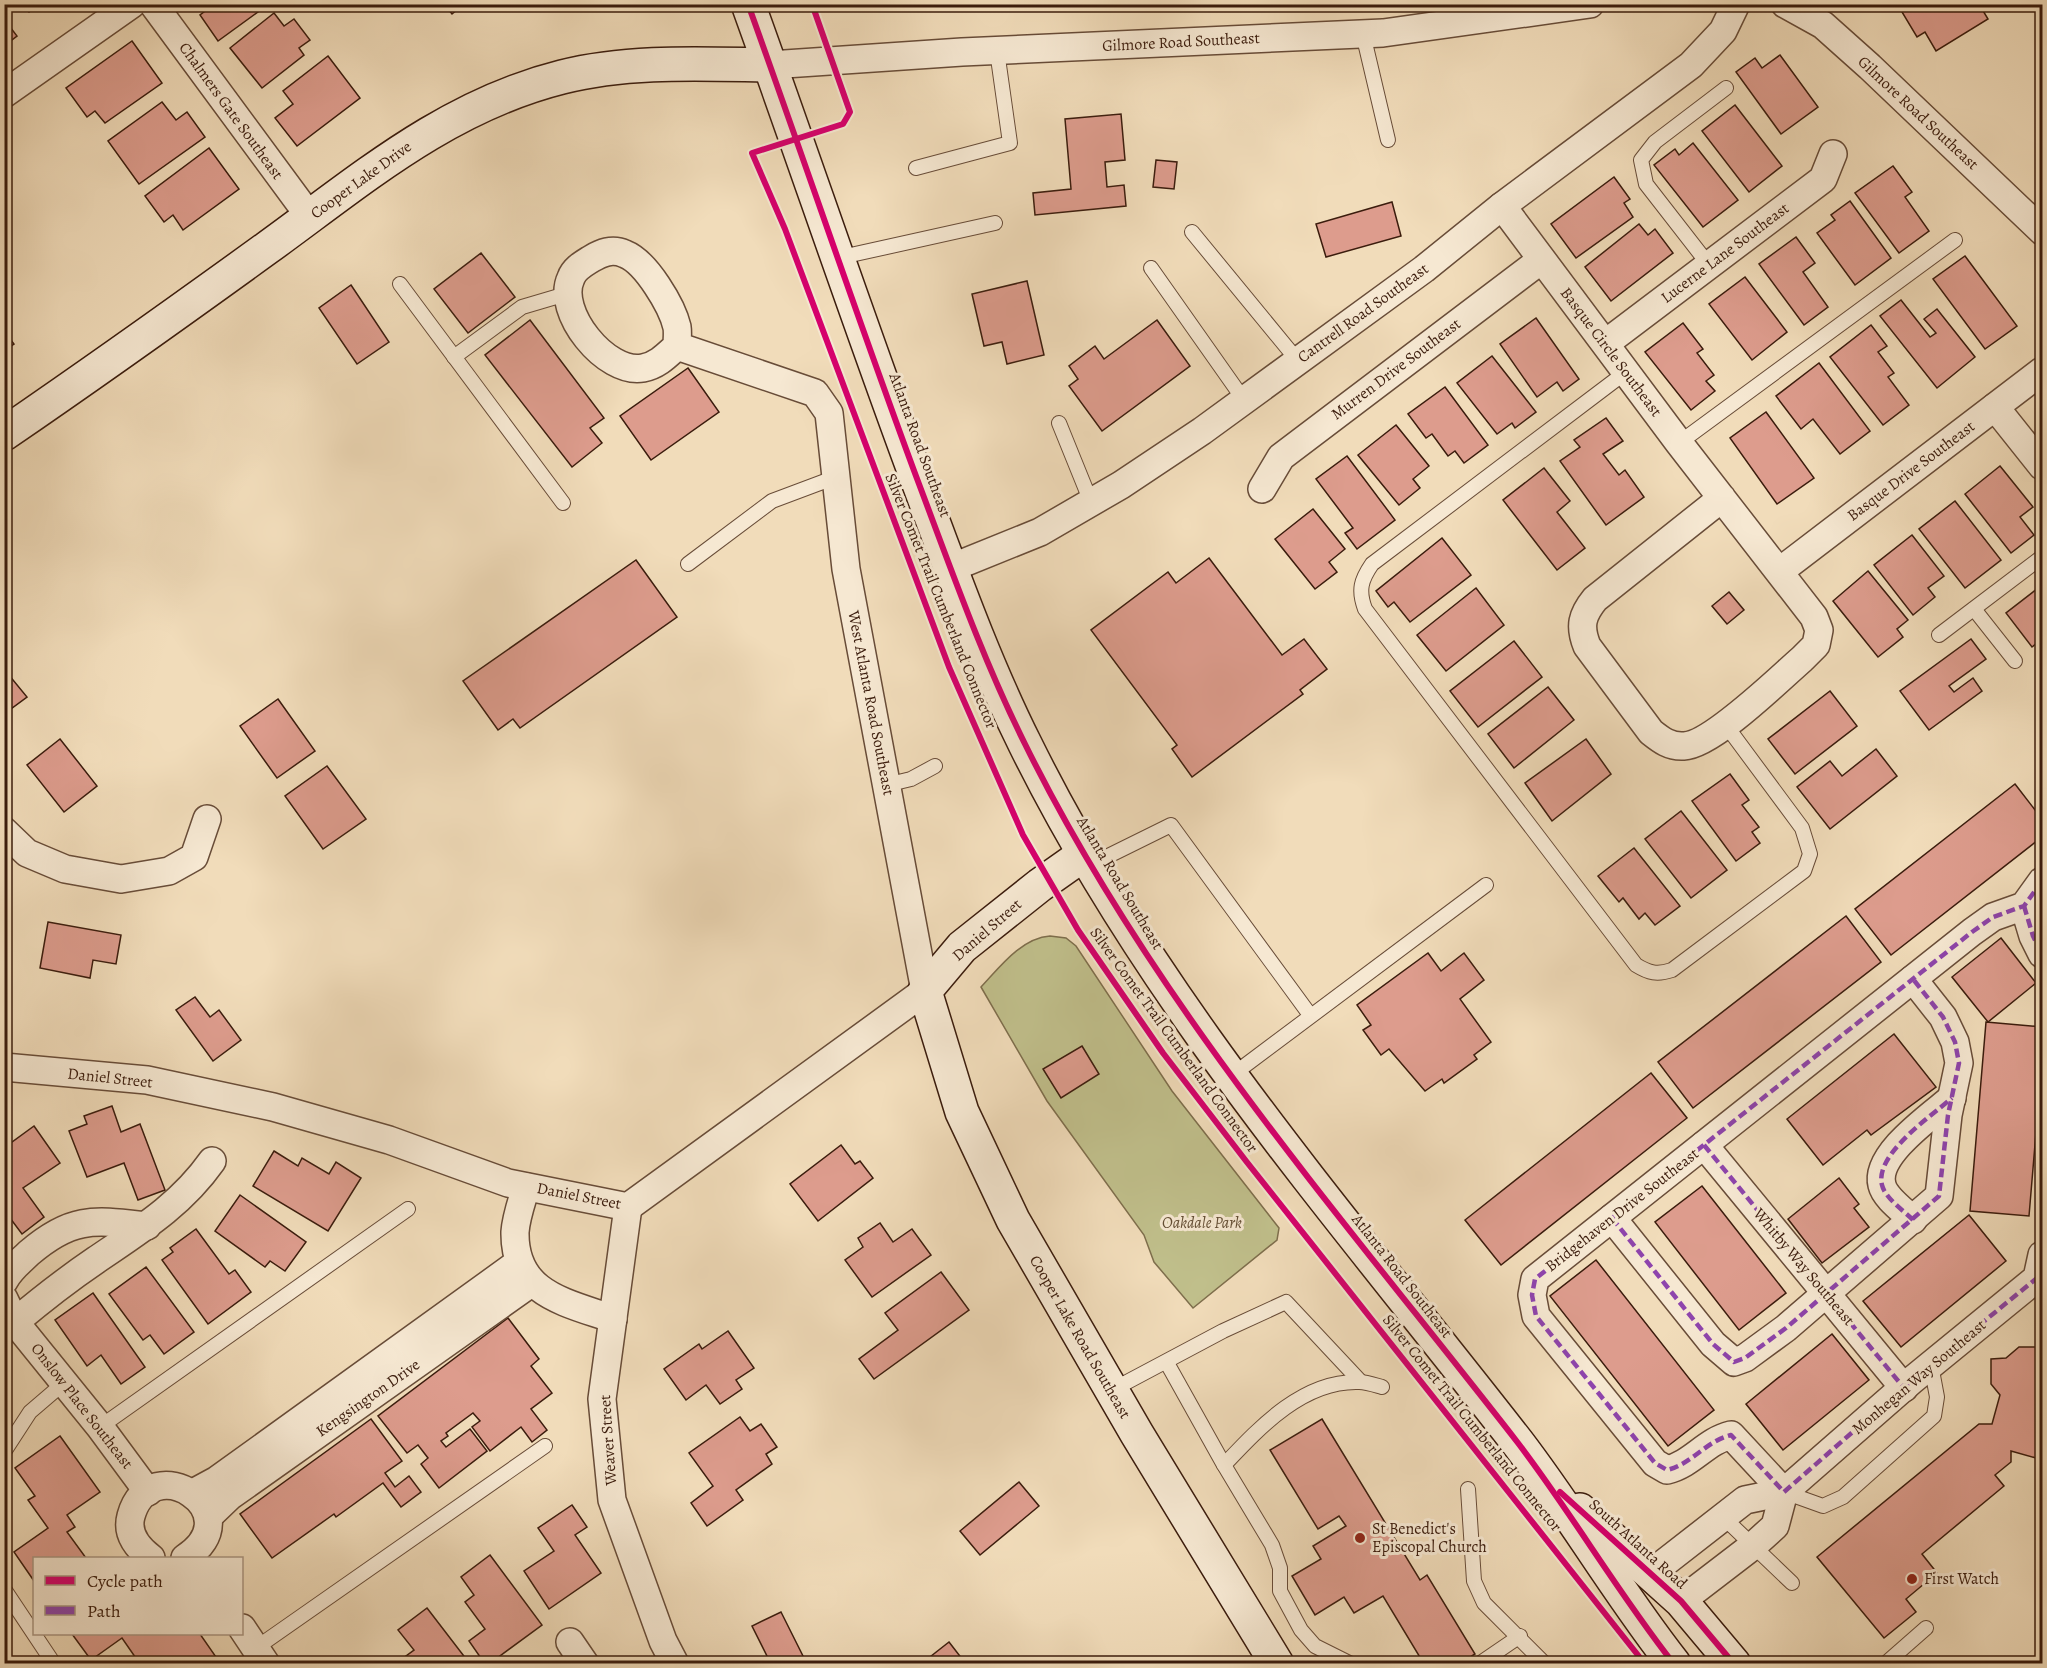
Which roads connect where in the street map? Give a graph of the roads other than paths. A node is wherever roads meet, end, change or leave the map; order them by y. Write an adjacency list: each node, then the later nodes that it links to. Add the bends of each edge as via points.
1 (132, 4): 11 (street)
2 (153, 4): 16 (street, Chalmers Gate Southeast)
3 (748, 4): 9 (main road, Atlanta Road Southeast)
4 (1590, 4): 7 (street, Gilmore Road Southeast)
5 (1736, 4): 15 (street, Cantrell Road Southeast, via 1723,31 1691,65)
6 (1786, 5): 18 (street, Gilmore Road Southeast, via 1831,32)
7 (1363, 34): 8 (street, Gilmore Road Southeast); 12 (lane)
8 (997, 51): 9 (street, Gilmore Road Southeast); 14 (lane, via 1010,143)
9 (770, 65): 16 (main road, Cooper Lake Drive, via 630,67 564,76 503,95 410,144 369,170); 21 (main road, Atlanta Road Southeast)
10 (1726, 88): 23 (lane, via 1655,142 1641,160 1646,184)
11 (4, 94)
12 (1388, 140)
13 (1833, 154): 23 (street, Lucerne Lane Southeast, via 1823,180)
14 (916, 168)
15 (1502, 206): 22 (street, Basque Circle Southeast); 30 (street, Cantrell Road Southeast)
16 (310, 217): 36 (main road, Cooper Lake Drive)
17 (995, 223): 21 (lane)
18 (2043, 231)
19 (1192, 232): 30 (lane)
20 (1955, 240): 37 (lane)
21 (837, 258): 46 (main road, Atlanta Road Southeast)
22 (1541, 260): 27 (street, Basque Circle Southeast); 40 (street, Murren Drive Southeast, via 1281,457)
23 (1709, 265): 27 (street, Lucerne Lane Southeast)
24 (1151, 268): 33 (lane)
25 (400, 284): 29 (lane)
26 (566, 294): 28 (street, via 583,333 615,364 642,369 658,363); 28 (street, via 571,276 581,265 604,251 625,253 645,269 667,303 678,328); 29 (lane, via 522,307)
27 (1606, 343): 32 (street, Basque Circle Southeast)
28 (677, 345): 39 (street, West Atlanta Road Southeast, via 815,393 829,413)
29 (454, 357): 43 (lane)
30 (1298, 361): 33 (street, Cantrell Road Southeast)
31 (2043, 371): 34 (street, Basque Drive Southeast)
32 (1626, 372): 37 (street, Basque Circle Southeast); 51 (lane, via 1372,564 1363,577 1360,594 1365,609 1636,965 1648,972 1672,970 1804,871 1810,854 1802,828)
33 (1244, 400): 42 (street, Cantrell Road Southeast)
34 (1995, 407): 38 (street); 47 (street, Basque Drive Southeast)
35 (1059, 423): 42 (lane)
36 (4, 434)
37 (1679, 443): 41 (street, Basque Circle Southeast)
38 (2043, 466)
39 (836, 477): 45 (lane, via 772,501); 53 (street, West Atlanta Road Southeast, via 846,569)
40 (1262, 489)
41 (1722, 498): 47 (street, Basque Circle Southeast); 51 (street, Basque Circle Southeast, via 1595,599 1584,613 1581,630 1587,646 1651,732 1664,743 1684,747 1707,738)
42 (1091, 502): 46 (street, Cantrell Road Southeast, via 1040,532)
43 (563, 503)
44 (2043, 557): 48 (lane)
45 (688, 564)
46 (951, 568): 56 (main road, Atlanta Road Southeast, via 1005,703)
47 (1780, 572): 51 (street, Basque Circle Southeast, via 1814,617 1819,630 1816,645)
48 (1974, 609): 49 (lane); 50 (lane)
49 (1939, 635)
50 (2015, 662)
51 (1725, 724)
52 (935, 766): 53 (lane, via 911,779)
53 (886, 784): 62 (street, West Atlanta Road Southeast)
54 (207, 819): 55 (street, via 194,857 169,871 121,879 65,869 27,853)
55 (4, 831)
56 (1087, 860): 62 (main road, Daniel Street, via 962,947); 63 (lane, via 1171,825); 65 (main road, Atlanta Road Southeast, via 1170,990)
57 (2043, 881): 59 (street)
58 (1486, 885): 63 (lane)
59 (2024, 906): 60 (street); 61 (street, Bridgehaven Drive Southeast, via 1993,917)
60 (2043, 954)
61 (1913, 979): 66 (street, via 1943,1017 1955,1042 1959,1063); 67 (street, Bridgehaven Drive Southeast)
62 (926, 991): 70 (street, Daniel Street); 87 (main road, Cooper Lake Road Southeast, via 962,1112 1013,1220)
63 (1310, 1016): 65 (lane)
64 (4, 1067): 69 (street, Daniel Street, via 147,1080 273,1107 389,1140)
65 (1231, 1076): 92 (main road, Atlanta Road Southeast)
66 (1952, 1098): 73 (street, via 1939,1196); 73 (street, via 1898,1146 1881,1174 1882,1187)
67 (1704, 1145): 72 (street, Bridgehaven Drive Southeast); 78 (street, Whitby Way Southeast)
68 (212, 1161): 74 (street, Onslow Place Southeast, via 195,1185)
69 (526, 1186): 70 (street, Daniel Street); 75 (street, via 515,1230)
70 (628, 1207): 80 (street, Weaver Street)
71 (408, 1209): 88 (lane)
72 (1612, 1218): 78 (street, via 1713,1344 1734,1362 1786,1328); 95 (street, Bridgehaven Drive Southeast, via 1535,1279 1532,1295 1536,1316 1655,1463 1667,1470 1680,1467 1715,1439 1731,1435)
73 (1913, 1220): 78 (street)
74 (147, 1226): 77 (street, via 90,1221 72,1225 42,1242 9,1271); 79 (street, Onslow Place Southeast, via 59,1286)
75 (524, 1273): 80 (street, via 562,1301); 96 (street, Kengsington Drive); 97 (street, Kengsington Drive, via 230,1496)
76 (2041, 1273): 82 (street, Monhegan Way Southeast)
77 (4, 1281)
78 (1826, 1294): 86 (street, Whitby Way Southeast)
79 (10, 1311): 83 (street, Onslow Place Southeast)
80 (613, 1319): 112 (street, Weaver Street, via 602,1399 612,1500)
81 (1167, 1363): 84 (lane, via 1286,1302); 87 (lane); 91 (lane)
82 (1931, 1365): 86 (street, Monhegan Way Southeast); 95 (lane, via 1937,1397 1934,1416 1843,1497 1823,1506)
83 (65, 1382): 88 (street, Onslow Place Southeast); 90 (lane, via 30,1412)
84 (1360, 1382): 85 (lane); 91 (lane, via 1311,1393 1276,1414)
85 (1382, 1387)
86 (1904, 1388): 95 (street, Monhegan Way Southeast)
87 (1112, 1390): 113 (main road, Cooper Lake Road Southeast)
88 (100, 1427): 94 (street, Onslow Place Southeast)
89 (545, 1446): 110 (lane)
90 (4, 1452)
91 (1224, 1465): 114 (lane, via 1272,1545 1280,1568 1280,1591 1301,1630 1315,1646)
92 (1543, 1476): 102 (main road, South Atlanta Road); 117 (main road, Atlanta Road Southeast, via 1634,1613)
93 (1468, 1489): 109 (lane, via 1474,1581 1484,1604 1507,1629)
94 (148, 1492): 96 (street, via 172,1485); 100 (street, via 137,1502 130,1530 140,1550)
95 (1784, 1492): 98 (street, Monhegan Way Southeast, via 1745,1500); 99 (street, via 1775,1526)
96 (193, 1493): 97 (street)
97 (208, 1517): 101 (street, via 206,1537)
98 (1723, 1517): 99 (lane); 102 (street, Monhegan Way Southeast)
99 (1754, 1545): 103 (lane); 105 (street)
100 (150, 1557)
101 (189, 1557)
102 (1650, 1574): 105 (main road, South Atlanta Road)
103 (1792, 1583)
104 (4, 1589): 107 (lane)
105 (1681, 1601): 118 (main road, South Atlanta Road)
106 (1926, 1628): 119 (lane)
107 (33, 1632)
108 (35, 1635): 111 (lane)
109 (1520, 1636): 115 (lane); 116 (lane)
110 (254, 1647)
111 (54, 1664)
112 (675, 1664)
113 (1277, 1664)
114 (1351, 1664)
115 (1479, 1664)
116 (1545, 1664)
117 (1674, 1664)
118 (1734, 1664)
119 (1885, 1664)

